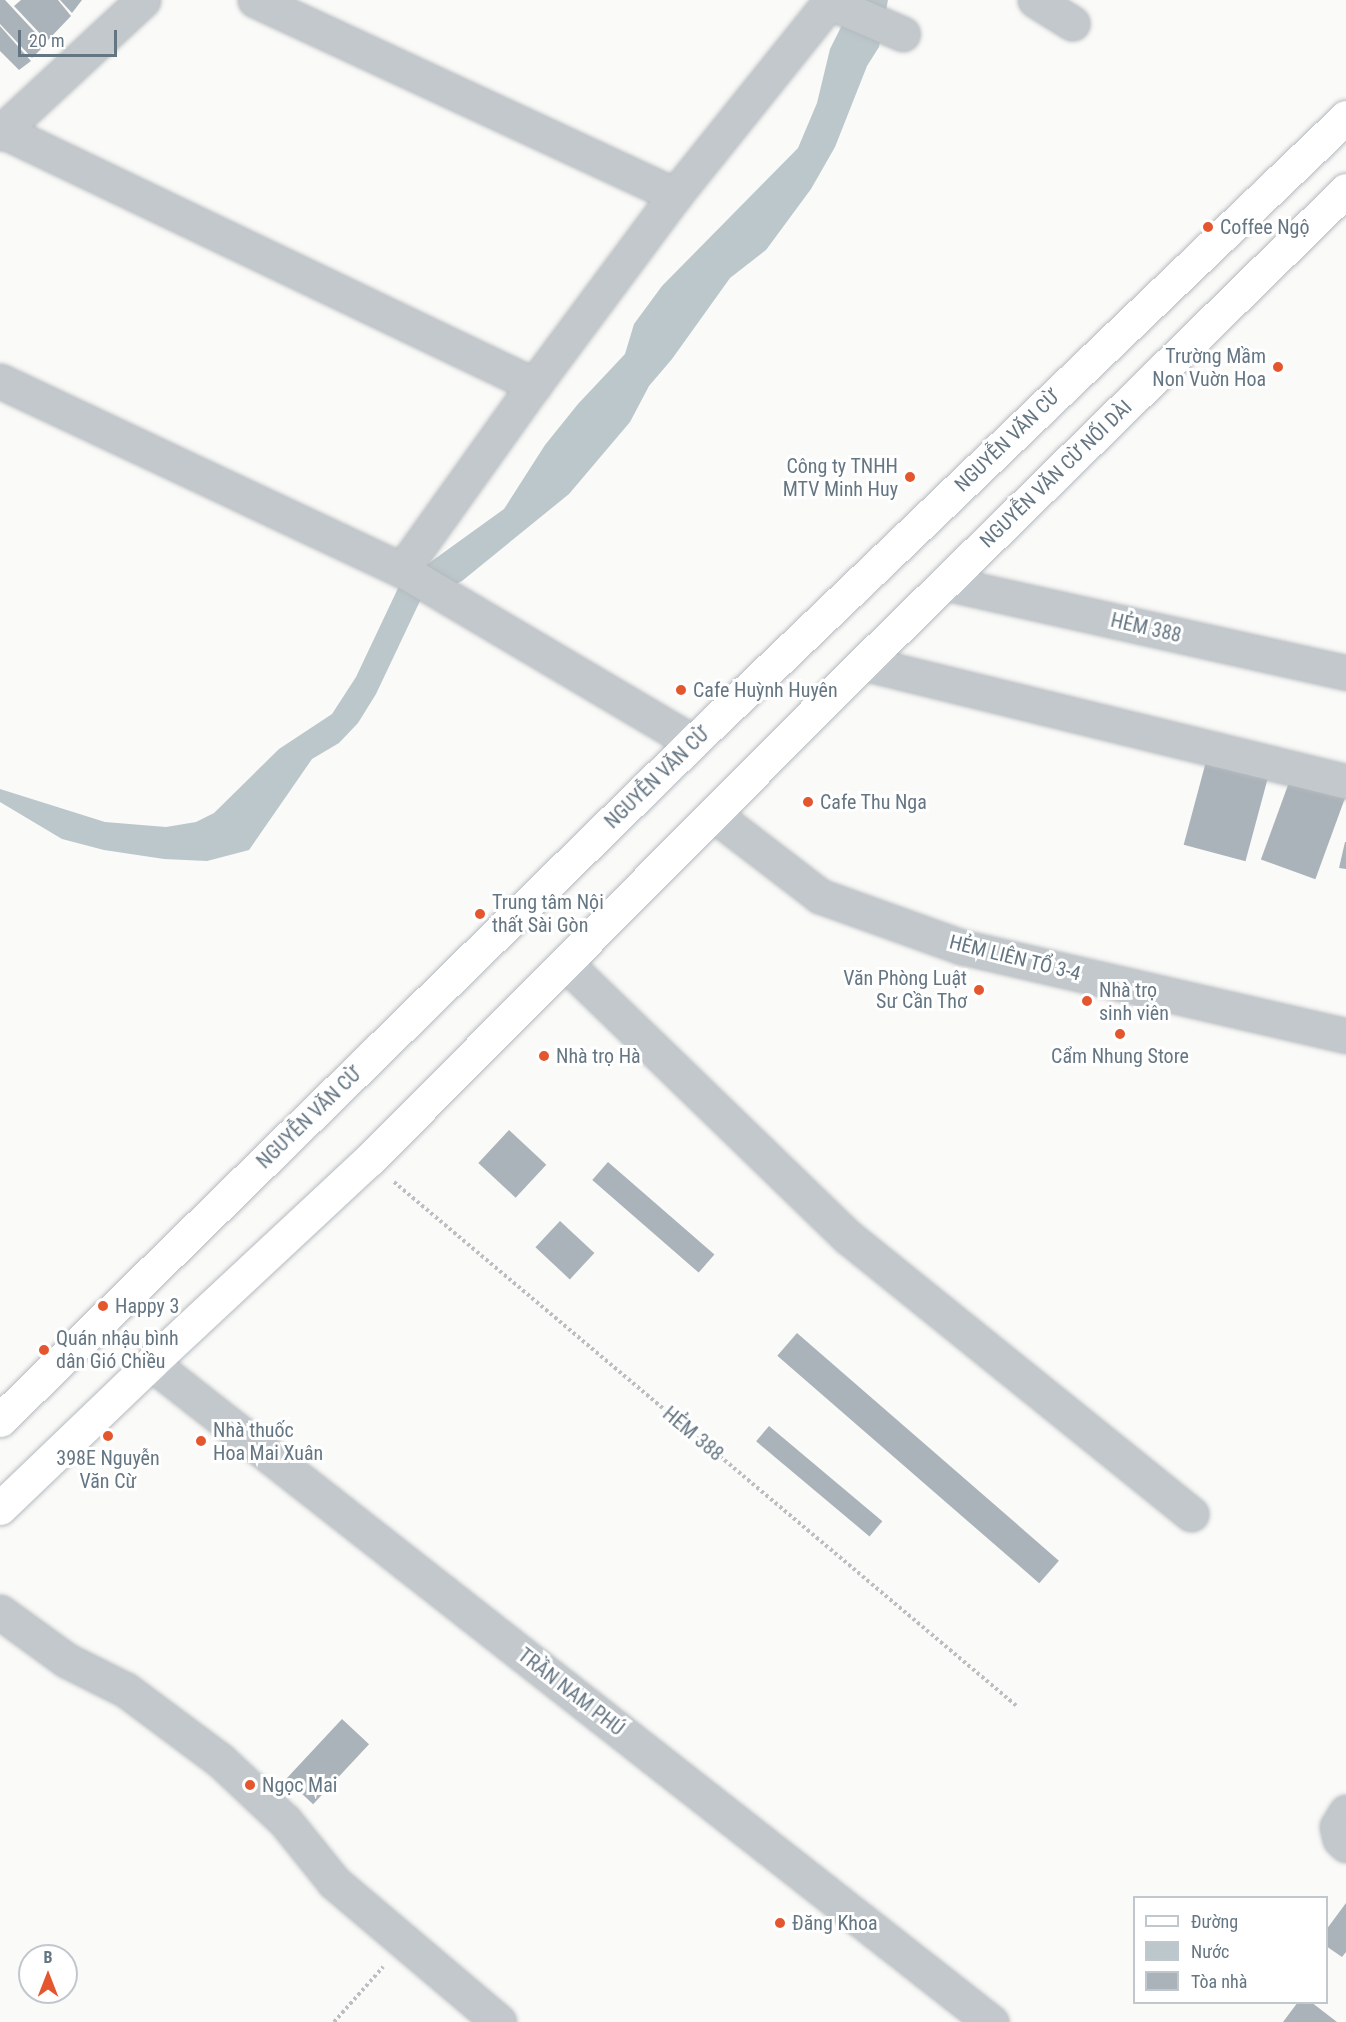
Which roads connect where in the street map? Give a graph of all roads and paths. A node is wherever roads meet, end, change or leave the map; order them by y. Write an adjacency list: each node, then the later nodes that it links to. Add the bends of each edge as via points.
1 (143, 0): 8 (street)
2 (255, 0): 10 (street)
3 (1035, 0): 5 (street)
4 (835, 4): 6 (street); 10 (street)
5 (1072, 23)
6 (894, 30)
7 (1346, 117): 17 (main road, NGUYỄN VĂN CỪ)
8 (1, 132): 12 (street)
9 (1346, 190): 14 (main road, NGUYỄN VĂN CỪ NỐI DÀI)
10 (675, 195): 12 (street)
11 (0, 381): 13 (street)
12 (534, 385): 13 (street)
13 (404, 572): 17 (street)
14 (945, 583): 15 (main road); 16 (street, HẺM 388)
15 (863, 663): 18 (street); 19 (main road)
16 (1346, 674)
17 (693, 742): 24 (main road, NGUYỄN VĂN CỪ)
18 (1346, 782)
19 (713, 814): 20 (main road); 21 (street, HẺM LIÊN TỔ 3-4, via 820,896 962,947)
20 (565, 963): 22 (main road); 26 (street, via 848,1237)
21 (1346, 1036)
22 (369, 1160): 23 (main road); 28 (path, HẺM 388)
23 (151, 1363): 25 (main road); 34 (street, TRẦN NAM PHÚ)
24 (0, 1420)
25 (0, 1508)
26 (1191, 1514)
27 (0, 1612): 31 (street, via 66,1660 136,1697 220,1760 291,1828 334,1882)
28 (1018, 1707)
29 (1346, 1812): 30 (street, via 1337,1827)
30 (1346, 1845)
31 (405, 1942): 32 (path); 33 (street)
32 (334, 2022)
33 (499, 2022)
34 (991, 2022)

